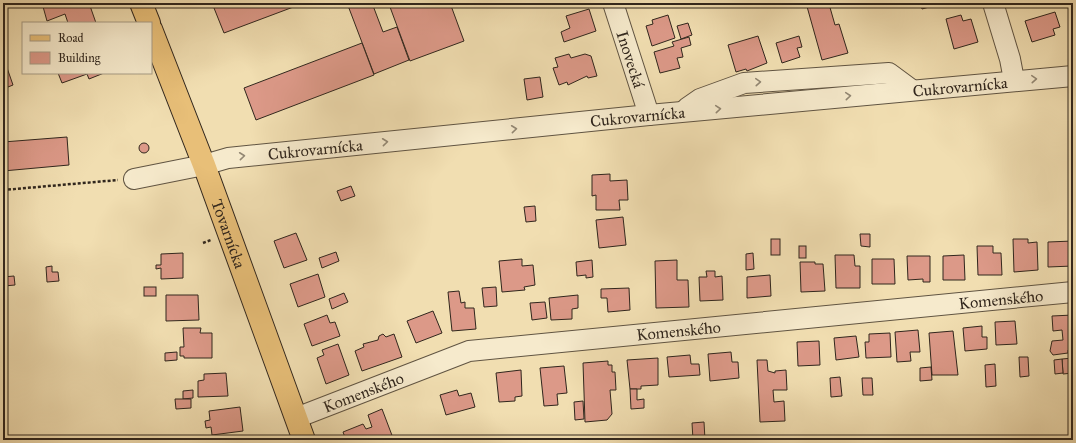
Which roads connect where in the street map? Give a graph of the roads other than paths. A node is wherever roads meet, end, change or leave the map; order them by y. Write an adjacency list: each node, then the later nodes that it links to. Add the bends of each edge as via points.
1 (141, 3): 4 (main road)
2 (613, 3): 8 (street, Inovecká)
3 (993, 3): 7 (street)
4 (149, 22)
5 (152, 32): 9 (main road, Tovarnícka)
6 (1073, 76): 7 (street, Cukrovarnícka, one-way to 6)
7 (1014, 80): 8 (street, Cukrovarnícka, one-way to 7)
8 (649, 115): 9 (street, Cukrovarnícka, one-way to 8, via 228,158)
9 (204, 165): 10 (street, Cukrovarnícka); 12 (main road, Tovarnícka)
10 (134, 179)
11 (1073, 292): 12 (street, Komenského, via 469,351)
12 (296, 418): 13 (main road, Tovarnícka)
13 (304, 440)

